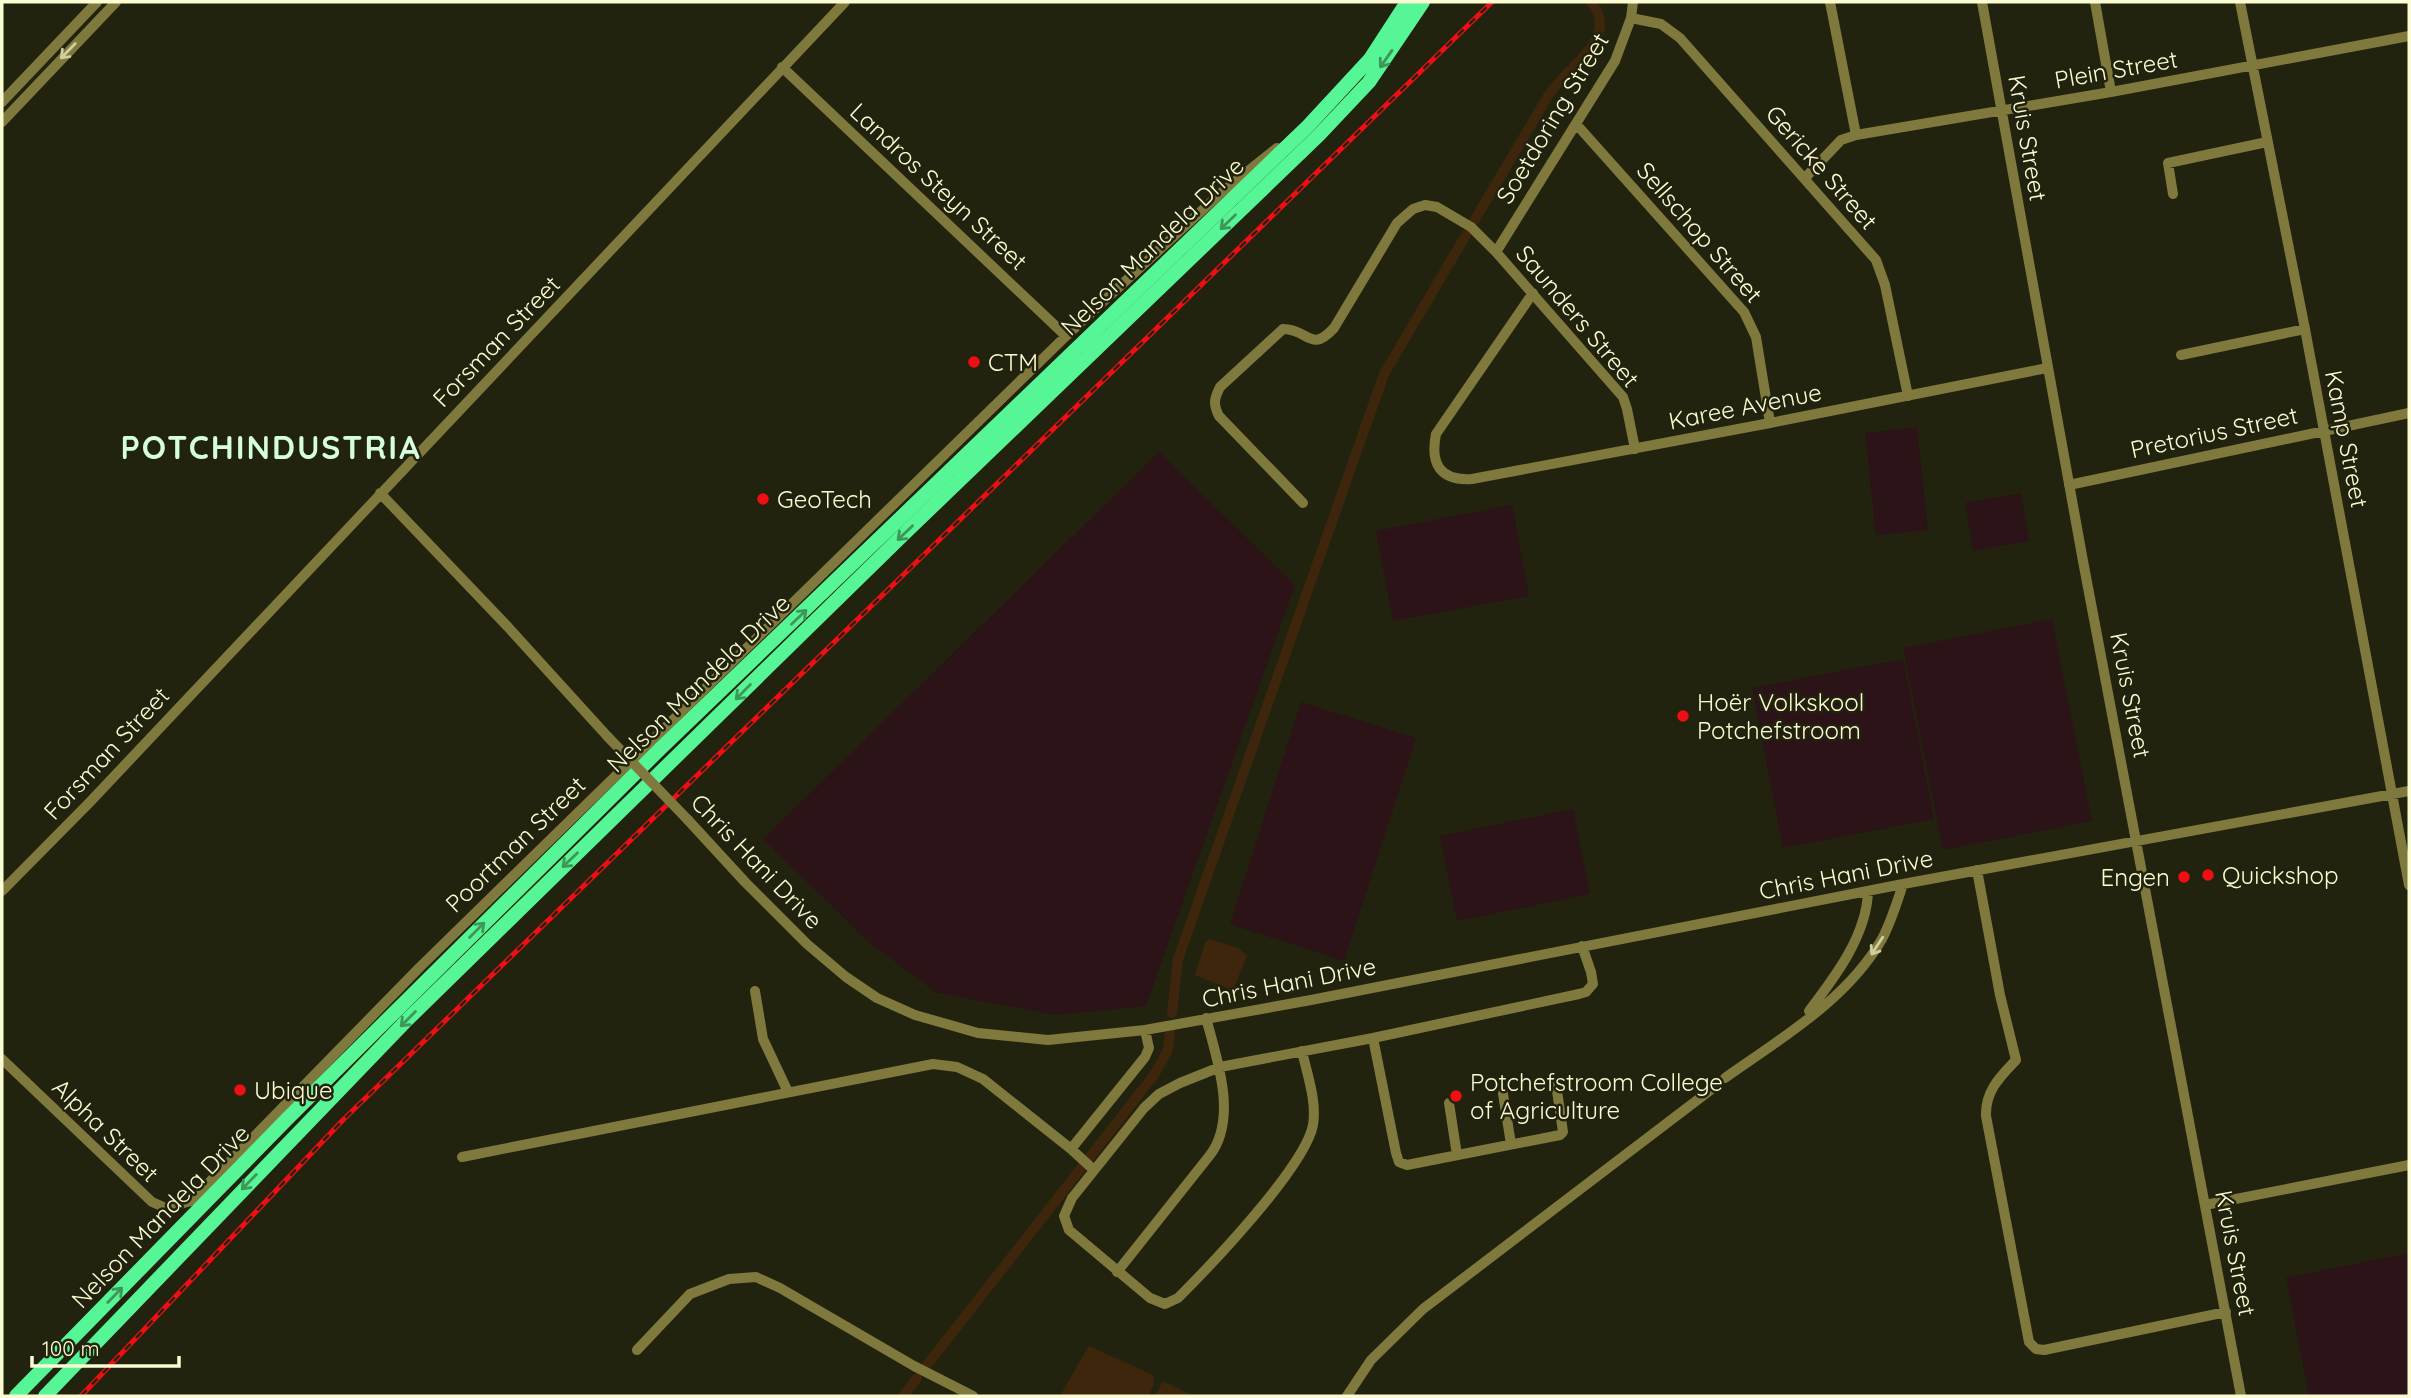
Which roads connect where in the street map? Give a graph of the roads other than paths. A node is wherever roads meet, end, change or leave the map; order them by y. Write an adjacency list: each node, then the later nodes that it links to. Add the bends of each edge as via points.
1 (97, 2): 16 (street)
2 (116, 2): 18 (street, one-way to 18)
3 (845, 2): 14 (street, Forsman Street)
4 (1407, 2): 20 (highway, Nelson Mandela Drive, via 1370,59)
5 (1423, 2): 72 (highway, Nelson Mandela Drive, one-way to 72, via 1376,74 1319,135 408,1019)
6 (1633, 2): 11 (street, Soetdoring Street)
7 (1830, 2): 21 (street)
8 (1982, 2): 17 (street, Kruis Street)
9 (2095, 2): 15 (street)
10 (2240, 2): 13 (street, Kamp Street)
11 (1630, 18): 19 (street, Soetdoring Street, via 1615,61); 23 (street, Gericke Street, via 1661,24 1680,38)
12 (2409, 36): 13 (street, Plein Street)
13 (2252, 66): 15 (street, Plein Street); 22 (street, Kamp Street)
14 (782, 67): 28 (street, Landros Steyn Street); 37 (street, Forsman Street)
15 (2110, 92): 17 (street, Plein Street)
16 (2, 102)
17 (2002, 109): 21 (street, Plein Street); 30 (street, Kruis Street)
18 (2, 122)
19 (1577, 125): 25 (street, Soetdoring Street); 33 (street, Sellschop Street, via 1744,312 1756,337)
20 (1308, 126): 28 (street, Poortman Street, via 1250,167); 71 (highway, Nelson Mandela Drive, one-way to 20, via 661,748)
21 (1856, 135): 23 (street, Plein Street, via 1840,140)
22 (2267, 142): 24 (street, via 2168,163); 27 (street, Kamp Street)
23 (1805, 178): 31 (street, Gericke Street, via 1882,270)
24 (2173, 194)
25 (1496, 251): 26 (street, Saunders Street); 38 (street, Saunders Street, via 1471,227 1437,207 1413,209 1397,223 1327,336 1311,341 1292,329 1283,329 1220,387 1214,398 1219,415)
26 (1533, 293): 35 (street, Saunders Street, via 1623,397); 35 (street, Karee Avenue, via 1436,434 1434,459 1440,470 1458,480 1472,479)
27 (2305, 329): 29 (street); 34 (street, Kamp Street)
28 (1066, 336): 66 (street, Poortman Street, via 420,967)
29 (2180, 355)
30 (2047, 368): 31 (street, Karee Avenue); 36 (street, Kruis Street)
31 (1908, 396): 33 (street, Karee Avenue)
32 (2409, 413): 34 (street, Pretorius Street)
33 (1770, 423): 35 (street, Karee Avenue)
34 (2324, 430): 36 (street, Pretorius Street); 40 (street, Kamp Street)
35 (1635, 449)
36 (2069, 485): 41 (street, Kruis Street)
37 (380, 493): 45 (street, Forsman Street); 51 (street, Chris Hani Drive, bridge, via 745,882 846,977 915,1015 978,1033 1048,1040)
38 (1303, 503)
39 (2409, 791): 40 (street, Chris Hani Drive)
40 (2392, 794): 41 (street, Chris Hani Drive); 44 (street, Kamp Street)
41 (2137, 841): 42 (street, Chris Hani Drive); 67 (street, Kruis Street)
42 (1977, 870): 43 (street, Chris Hani Drive); 69 (street, via 2016,1060 1991,1090 1986,1116 2029,1342 2044,1350)
43 (1903, 884): 46 (street, Chris Hani Drive); 50 (street, one-way to 50, via 1886,930 1859,972)
44 (2409, 886)
45 (2, 891)
46 (1868, 891): 47 (street, Chris Hani Drive); 50 (street, via 1855,940)
47 (1583, 947): 49 (street, Chris Hani Drive); 52 (street, via 1593,984 1586,992)
48 (755, 991): 57 (street, via 763,1039)
49 (1206, 1018): 51 (street, Chris Hani Drive); 55 (street)
50 (1798, 1026): 74 (street, via 1423,1309 1371,1360)
51 (1145, 1030): 61 (street, via 1149,1048 1145,1057)
52 (1373, 1038): 53 (street); 62 (street, via 1399,1162 1407,1165)
53 (1302, 1051): 55 (street); 68 (street, via 1312,1098 1312,1127 1288,1173 1170,1302 1150,1298)
54 (2, 1059): 66 (street, Alpha Street, via 152,1202 166,1208)
55 (1220, 1067): 64 (street, via 1153,1099); 68 (street, via 1224,1128 1217,1146)
56 (1556, 1084): 60 (street, via 1563,1132)
57 (788, 1091): 61 (street, via 917,1066 957,1067 984,1079); 63 (street)
58 (1503, 1094): 60 (street)
59 (1449, 1103): 62 (street)
60 (1511, 1144): 62 (street)
61 (1070, 1149): 64 (street)
62 (1457, 1155)
63 (462, 1157)
64 (1088, 1165): 68 (street, via 1066,1208 1065,1223)
65 (2409, 1165): 67 (street)
66 (191, 1201)
67 (2205, 1205): 69 (street, Kruis Street)
68 (1117, 1272)
69 (2226, 1312): 75 (street, Kruis Street)
70 (637, 1350): 73 (street, via 690,1294 729,1279 756,1277)
71 (16, 1396)
72 (45, 1396)
73 (973, 1396)
74 (1347, 1396)
75 (2241, 1396)

